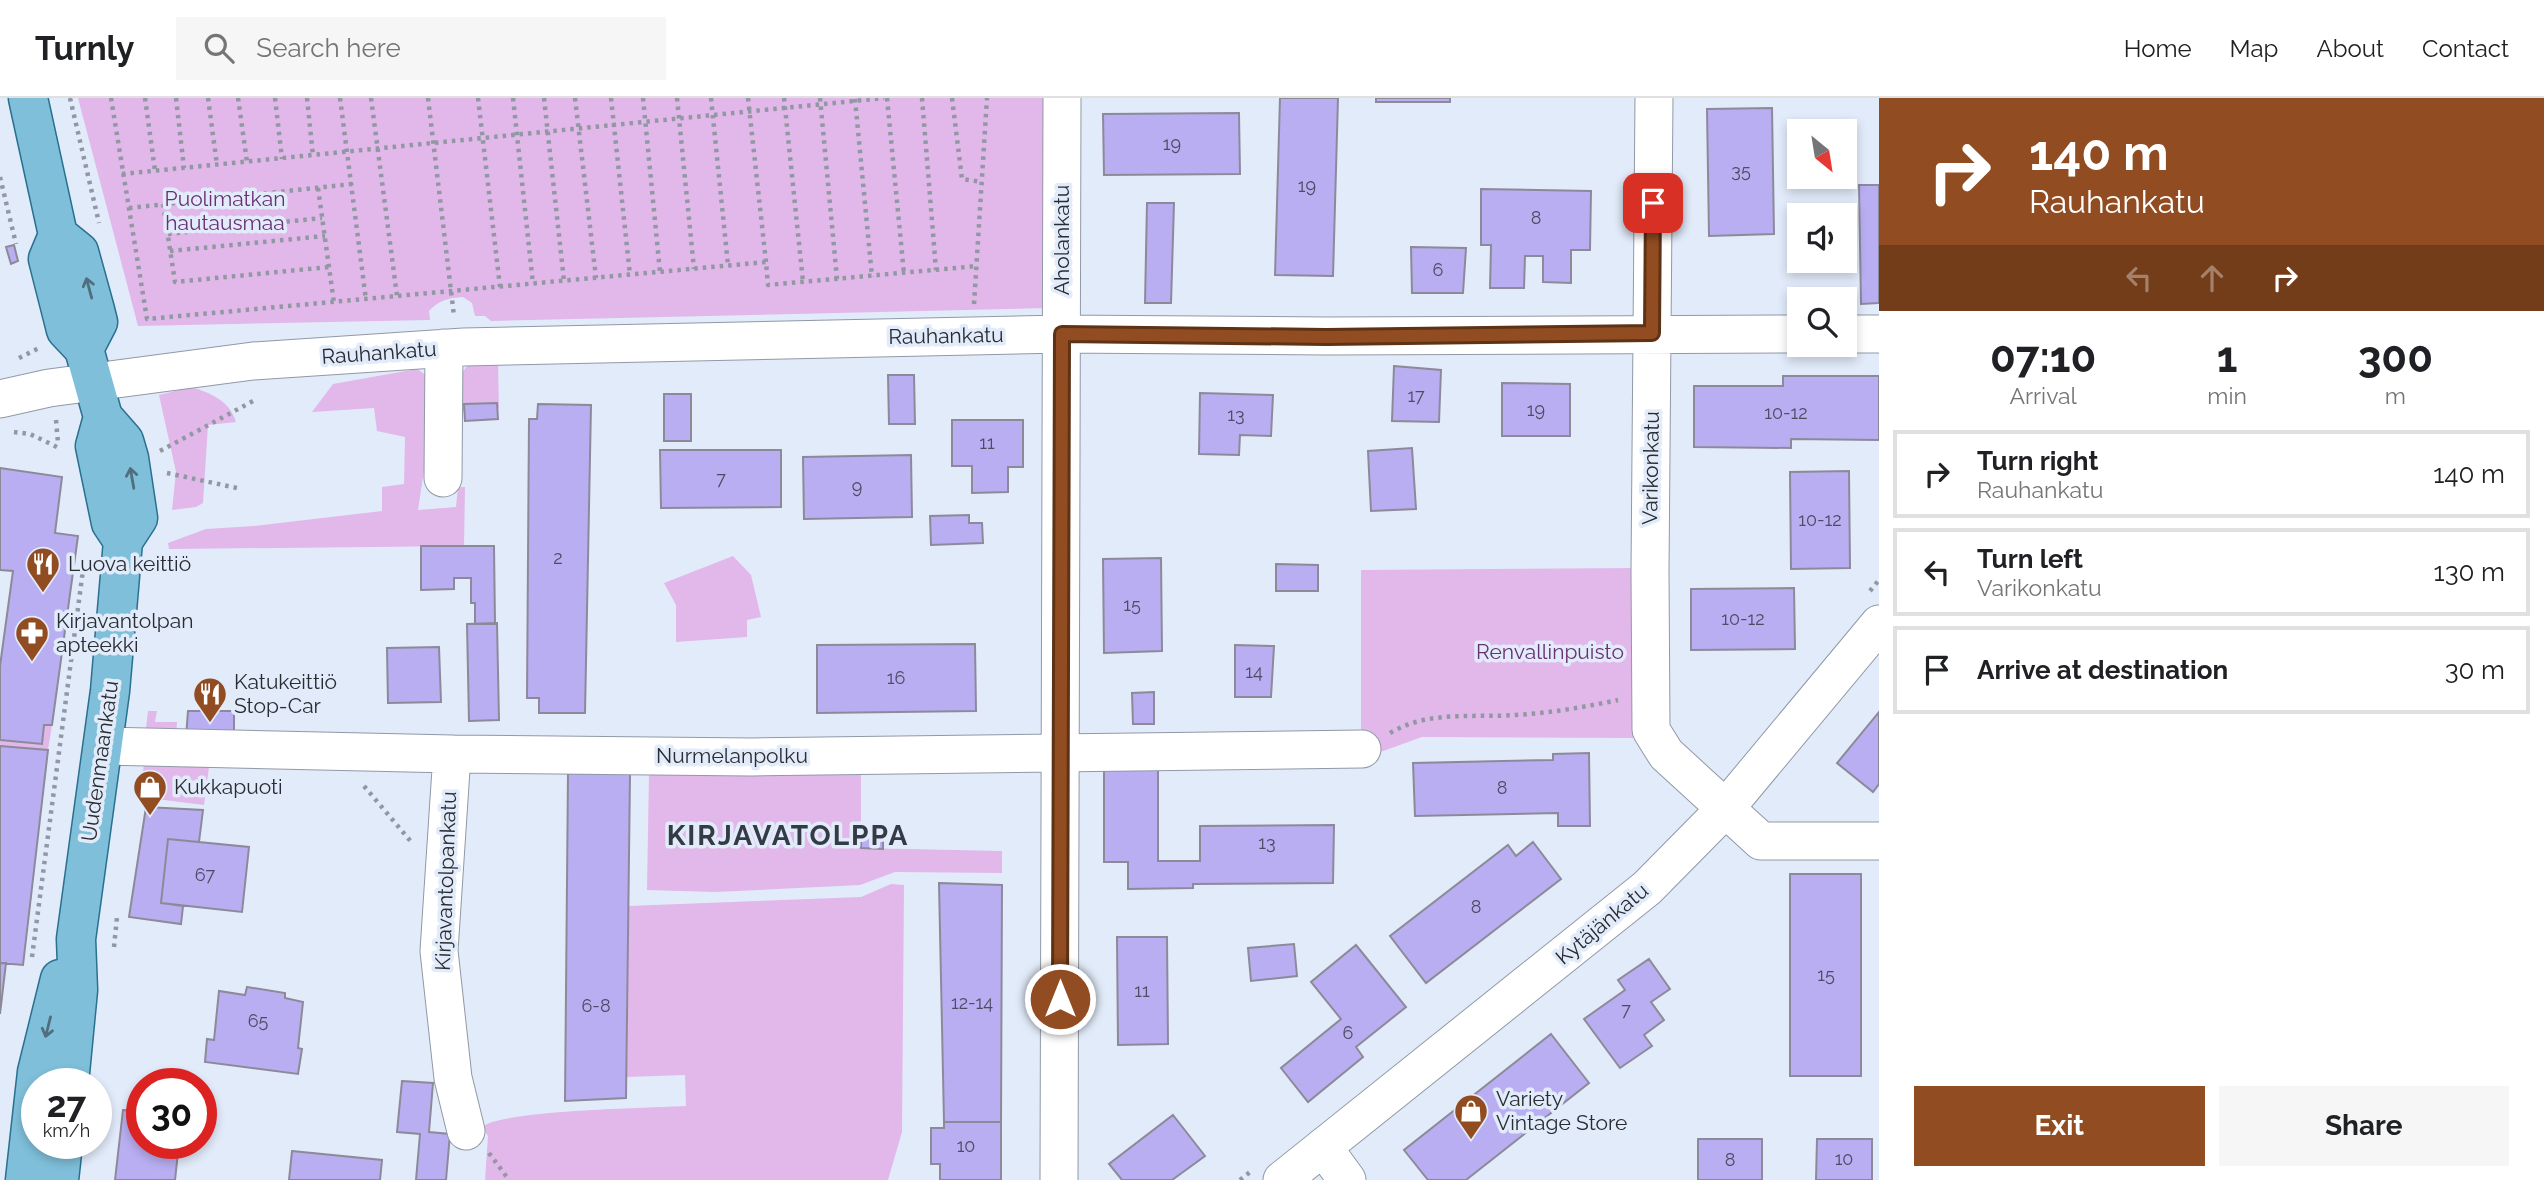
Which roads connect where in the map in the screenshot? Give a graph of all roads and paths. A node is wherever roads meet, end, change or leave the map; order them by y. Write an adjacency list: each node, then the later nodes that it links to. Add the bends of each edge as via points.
1 (28, 98): 89 (main road, via 58,235 79,251 98,322)
2 (111, 98): 49 (path)
3 (145, 98): 48 (path)
4 (176, 98): 47 (path)
5 (208, 98): 46 (path)
6 (238, 98): 45 (path)
7 (275, 98): 44 (path)
8 (307, 98): 43 (path)
9 (340, 98): 42 (path)
10 (371, 98): 41 (path)
11 (428, 98): 40 (path)
12 (478, 98): 39 (path)
13 (513, 98): 38 (path)
14 (544, 98): 37 (path)
15 (575, 98): 36 (path)
16 (611, 98): 35 (path)
17 (643, 98): 34 (path)
18 (677, 98): 33 (path)
19 (711, 98): 32 (path)
20 (748, 98): 31 (path)
21 (784, 98): 30 (path)
22 (885, 98): 28 (path); 68 (path)
23 (922, 98): 66 (path)
24 (952, 98): 51 (path, via 962,180)
25 (988, 98): 51 (path)
26 (1062, 98): 83 (street, Aholankatu)
27 (1654, 98): 82 (street, Varikonkatu)
28 (855, 99): 29 (path); 70 (path)
29 (820, 101): 30 (path); 72 (path)
30 (785, 108): 31 (path); 74 (path)
31 (749, 112): 32 (path); 61 (path)
32 (713, 116): 33 (path); 62 (path)
33 (679, 119): 34 (path); 65 (path)
34 (645, 123): 35 (path); 67 (path)
35 (614, 126): 36 (path); 69 (path)
36 (579, 129): 37 (path); 71 (path)
37 (548, 132): 38 (path); 73 (path)
38 (517, 135): 39 (path); 75 (path)
39 (483, 139): 40 (path); 76 (path)
40 (434, 144): 41 (path); 77 (path)
41 (378, 149): 42 (path); 78 (path)
42 (348, 152): 43 (path); 52 (path)
43 (313, 156): 44 (path)
44 (282, 159): 45 (path)
45 (247, 162): 46 (path)
46 (216, 165): 47 (path)
47 (184, 168): 48 (path)
48 (155, 171): 49 (path)
49 (122, 174): 55 (path)
50 (0, 177): 60 (path)
51 (982, 182): 63 (path)
52 (352, 184): 53 (path); 79 (path)
53 (318, 188): 54 (path); 56 (path)
54 (163, 204): 55 (path); 57 (path)
55 (129, 208): 80 (path, via 147,319)
56 (322, 218): 57 (path); 58 (path)
57 (168, 234): 59 (path)
58 (325, 236): 59 (path); 64 (path)
59 (170, 251): 64 (path, via 175,282)
60 (18, 252)
61 (766, 262): 62 (path); 74 (path, via 768,285)
62 (728, 265): 65 (path)
63 (977, 266): 66 (path); 81 (path)
64 (329, 267): 80 (path)
65 (694, 269): 67 (path)
66 (936, 270): 68 (path)
67 (660, 272): 69 (path)
68 (904, 274): 70 (path)
69 (629, 275): 71 (path)
70 (872, 276): 72 (path)
71 (596, 278): 73 (path)
72 (837, 279): 74 (path)
73 (564, 281): 75 (path)
74 (803, 282)
75 (533, 284): 76 (path)
76 (500, 287): 77 (path)
77 (450, 291): 78 (path); 88 (path)
78 (397, 296): 79 (path)
79 (366, 300): 80 (path)
80 (334, 303)
81 (974, 309)
82 (1652, 333): 83 (street, Rauhankatu); 84 (street, Rauhankatu); 102 (street, Varikonkatu)
83 (1062, 334): 88 (street, Rauhankatu); 106 (street, Aholankatu)
84 (1787, 334)
85 (1857, 334): 86 (street)
86 (1879, 334)
87 (36, 336): 90 (path)
88 (450, 338): 89 (street, Rauhankatu); 97 (street)
89 (94, 382): 90 (street, Rauhankatu); 103 (main road, Uudenmaankatu, via 124,441 138,517 123,541)
90 (50, 388): 92 (street, Rauhankatu); 93 (path)
91 (255, 400): 94 (path)
92 (5, 415): 93 (path)
93 (59, 448): 95 (path)
94 (159, 452)
95 (69, 456)
96 (162, 473): 98 (path)
97 (443, 478)
98 (237, 488)
99 (84, 557): 112 (path, via 32,958)
100 (1879, 580): 101 (path)
101 (1870, 612): 108 (street, Kytäjänkatu)
102 (1651, 690): 104 (path, via 1577,709 1430,717 1401,726); 108 (street, Varikonkatu, via 1651,730 1666,754)
103 (103, 746): 105 (street, Nurmelanpolku); 111 (main road, Uudenmaankatu)
104 (1362, 749): 106 (street, Nurmelanpolku)
105 (452, 754): 106 (street, Nurmelanpolku); 110 (street, Kirjavantolpankatu)
106 (1061, 754): 120 (street, Aholankatu)
107 (363, 785): 110 (path)
108 (1725, 809): 109 (street, Varikonkatu, via 1761,841); 115 (street, Kytäjänkatu, via 1605,924)
109 (1879, 841)
110 (444, 881): 114 (street, Kirjavantolpankatu, via 439,951 453,1078)
111 (76, 939): 113 (main road, Uudenmaankatu, via 78,990); 118 (main road, Uudenmaankatu, one-way to 118, via 58,985 37,1072)
112 (24, 958)
113 (70, 1068)
114 (466, 1131)
115 (1323, 1147): 117 (street, Kytäjänkatu); 122 (street)
116 (61, 1159): 119 (main road)
117 (1269, 1173): 121 (path)
118 (25, 1180)
119 (59, 1180)
120 (1059, 1180)
121 (1240, 1180)
122 (1348, 1180)

